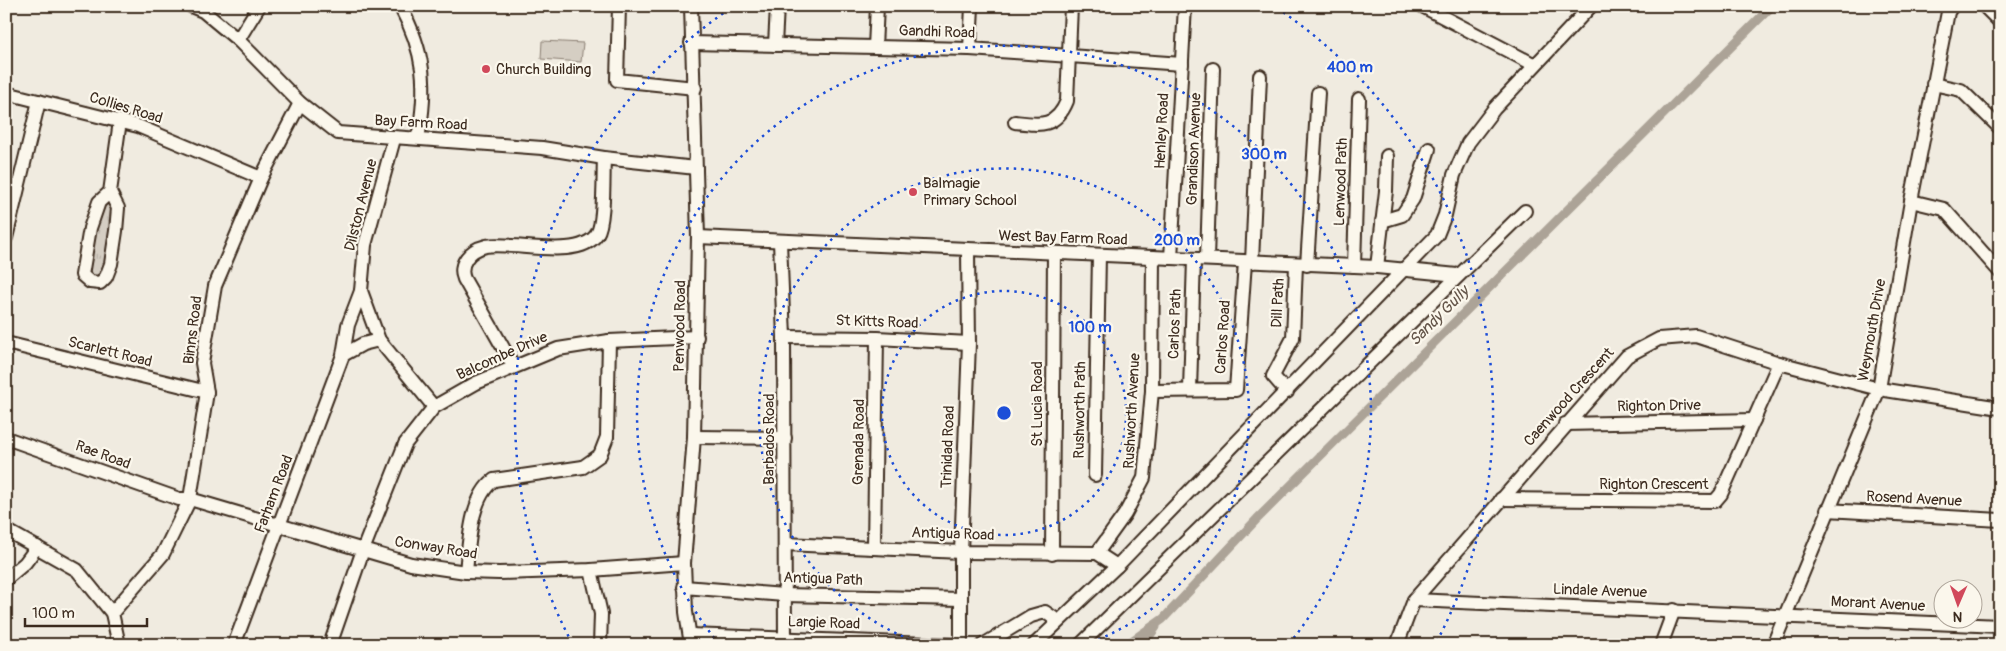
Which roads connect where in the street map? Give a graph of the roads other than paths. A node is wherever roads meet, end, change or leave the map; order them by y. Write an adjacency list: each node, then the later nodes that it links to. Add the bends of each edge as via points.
1 (191, 6): 16 (street, Bay Farm Road, via 203,11)
2 (260, 6): 16 (street)
3 (400, 6): 36 (street, via 412,27 422,62 423,110)
4 (619, 6): 27 (street, via 617,80)
5 (691, 6): 17 (street, Penwood Road)
6 (777, 6): 18 (street)
7 (876, 6): 19 (street)
8 (972, 6): 20 (street)
9 (1071, 6): 21 (street)
10 (1185, 6): 22 (street, Henley Road)
11 (1422, 6): 23 (street)
12 (1591, 6): 23 (street)
13 (1952, 6): 26 (street, Weymouth Drive)
14 (1984, 6): 15 (street)
15 (2000, 22)
16 (238, 40): 32 (street, Bay Farm Road)
17 (691, 43): 18 (street, Gandhi Road); 27 (street, Penwood Road)
18 (775, 45): 19 (street, Gandhi Road)
19 (875, 47): 20 (street, Gandhi Road)
20 (970, 49): 21 (street, Gandhi Road)
21 (1070, 56): 22 (street, Gandhi Road); 34 (street, via 1067,101 1062,112 1053,121 1041,125)
22 (1182, 64): 54 (street, Henley Road)
23 (1535, 65): 60 (street, via 1468,143 1454,175 1437,235)
24 (1213, 69): 55 (street, Grandison Avenue)
25 (1260, 76): 56 (street)
26 (1933, 84): 35 (street, via 1960,90); 44 (street, Weymouth Drive)
27 (695, 88): 41 (street, Penwood Road)
28 (6, 93): 31 (street, Collies Road)
29 (1318, 93): 57 (street)
30 (1359, 99): 58 (street, Lenwood Path)
31 (39, 101): 33 (street, Collies Road); 47 (street)
32 (300, 102): 37 (street, Bay Farm Road, via 338,133); 42 (street, Binns Road)
33 (120, 121): 42 (street, Collies Road); 43 (street)
34 (1015, 122)
35 (2000, 128)
36 (418, 138): 37 (street, Bay Farm Road); 40 (street, Bay Farm Road, via 542,148)
37 (394, 139): 63 (street, Dilston Avenue, via 365,245)
38 (1429, 149): 46 (street, via 1413,199 1402,215)
39 (1386, 156): 46 (street)
40 (604, 158): 41 (street, Bay Farm Road); 73 (street, via 602,214 597,234 586,244 568,248 485,246 463,261 464,279)
41 (696, 168): 48 (street, Penwood Road)
42 (261, 178): 77 (street, Binns Road, via 215,286 202,363)
43 (110, 192): 43 (street, via 118,208 110,264 106,277 100,283 90,282 82,275 83,257 98,202)
44 (1910, 201): 61 (street, via 1944,209); 74 (street, Weymouth Drive)
45 (1525, 211): 62 (street)
46 (1382, 221): 59 (street)
47 (6, 238)
48 (698, 238): 49 (street, West Bay Farm Road); 65 (street, Penwood Road)
49 (780, 242): 50 (street, West Bay Farm Road); 64 (street, Barbados Road)
50 (968, 250): 51 (street, West Bay Farm Road); 70 (street, Trinidad Road)
51 (1054, 254): 52 (street, West Bay Farm Road); 99 (street, St Lucia Road)
52 (1099, 255): 53 (street, West Bay Farm Road); 86 (street, Rushworth Path)
53 (1153, 257): 54 (street, West Bay Farm Road); 76 (street, Rushworth Avenue)
54 (1171, 258): 55 (street, West Bay Farm Road)
55 (1200, 259): 56 (street, West Bay Farm Road); 75 (street, Carlos Path)
56 (1248, 262): 57 (street, West Bay Farm Road); 75 (street, Carlos Road, via 1236,390)
57 (1302, 265): 58 (street, West Bay Farm Road); 78 (street, Dill Path, via 1293,338 1273,376)
58 (1354, 266): 59 (street, West Bay Farm Road)
59 (1377, 267): 60 (street, West Bay Farm Road)
60 (1402, 269): 62 (street, West Bay Farm Road); 78 (street)
61 (2000, 272)
62 (1457, 275): 124 (street)
63 (361, 291): 67 (street, Dilston Avenue); 71 (street, Farham Road, via 348,325)
64 (784, 336): 66 (street, St Kitts Road); 85 (street, Barbados Road)
65 (697, 337): 68 (street, Balcombe Drive); 83 (street, Penwood Road)
66 (877, 338): 70 (street, St Kitts Road); 95 (street, Grenada Road)
67 (380, 340): 71 (street, via 363,344); 79 (street, Dilston Avenue)
68 (609, 342): 73 (street, Balcombe Drive, via 558,349); 103 (street, via 607,437 600,455 583,467 494,480 485,486 478,498)
69 (6, 343): 77 (street, Scarlett Road)
70 (969, 343): 97 (street, Trinidad Road)
71 (343, 355): 91 (street, Farham Road)
72 (1779, 363): 74 (street, Caenwood Crescent); 81 (street, Righton Crescent); 82 (street, Caenwood Crescent, via 1696,336 1659,339 1626,356)
73 (514, 367): 79 (street, Balcombe Drive, via 476,383)
74 (1880, 389): 80 (street, Caenwood Crescent); 89 (street, Weymouth Drive)
75 (1190, 390): 76 (street, Carlos Road)
76 (1152, 391): 98 (street, Rushworth Avenue, via 1144,478 1125,514)
77 (207, 392): 87 (street, Binns Road)
78 (1287, 392): 101 (street)
79 (434, 407): 96 (street, Balcombe Drive, via 405,444)
80 (2000, 408)
81 (1754, 420): 82 (street, Righton Drive); 88 (street, Righton Crescent, via 1721,494 1710,502)
82 (1565, 424): 88 (street, Caenwood Crescent)
83 (694, 437): 85 (street); 100 (street, Penwood Road)
84 (6, 438): 87 (street, Rae Road, via 179,499)
85 (785, 438): 93 (street, Barbados Road)
86 (1095, 475)
87 (190, 499): 91 (street, Conway Road); 110 (street, Binns Road, via 163,554)
88 (1501, 499): 108 (street, Caenwood Crescent)
89 (1827, 510): 90 (street, Rosend Avenue); 111 (street, Weymouth Drive)
90 (2000, 520)
91 (280, 525): 96 (street, Conway Road); 118 (street, Farham Road)
92 (6, 530): 94 (street)
93 (785, 544): 95 (street, Antigua Road); 106 (street, Barbados Road)
94 (37, 547): 104 (street, via 25,563); 110 (street, via 76,570)
95 (874, 547): 97 (street, Antigua Road)
96 (363, 550): 103 (street, Conway Road, via 412,564); 116 (street, Balcombe Drive)
97 (960, 552): 99 (street, Antigua Road); 107 (street, Trinidad Road)
98 (1097, 553): 99 (street, Antigua Road); 101 (street)
99 (1052, 554)
100 (684, 563): 102 (street, Conway Road); 105 (street, Penwood Road)
101 (1117, 566): 112 (street)
102 (591, 570): 103 (street, Conway Road); 119 (street, via 601,614)
103 (466, 572)
104 (6, 579)
105 (684, 587): 106 (street, Antigua Path); 114 (street, Penwood Road)
106 (784, 595): 107 (street, Antigua Path); 115 (street, Barbados Road)
107 (961, 599): 121 (street, Trinidad Road)
108 (1414, 600): 109 (street, Lindale Avenue); 125 (street, Caenwood Crescent)
109 (1674, 610): 111 (street, Lindale Avenue); 126 (street)
110 (112, 613): 117 (street)
111 (1784, 615): 113 (street, Morant Avenue); 127 (street, Weymouth Drive)
112 (1058, 621): 122 (street, via 1045,612 1031,616); 123 (street)
113 (2000, 626)
114 (691, 640): 115 (street, Largie Road)
115 (785, 641): 120 (street, Largie Road)
116 (335, 644)
117 (118, 645)
118 (234, 645)
119 (600, 645)
120 (956, 645)
121 (961, 645)
122 (983, 645)
123 (1034, 645)
124 (1080, 645)
125 (1397, 645)
126 (1661, 645)
127 (1773, 645)

